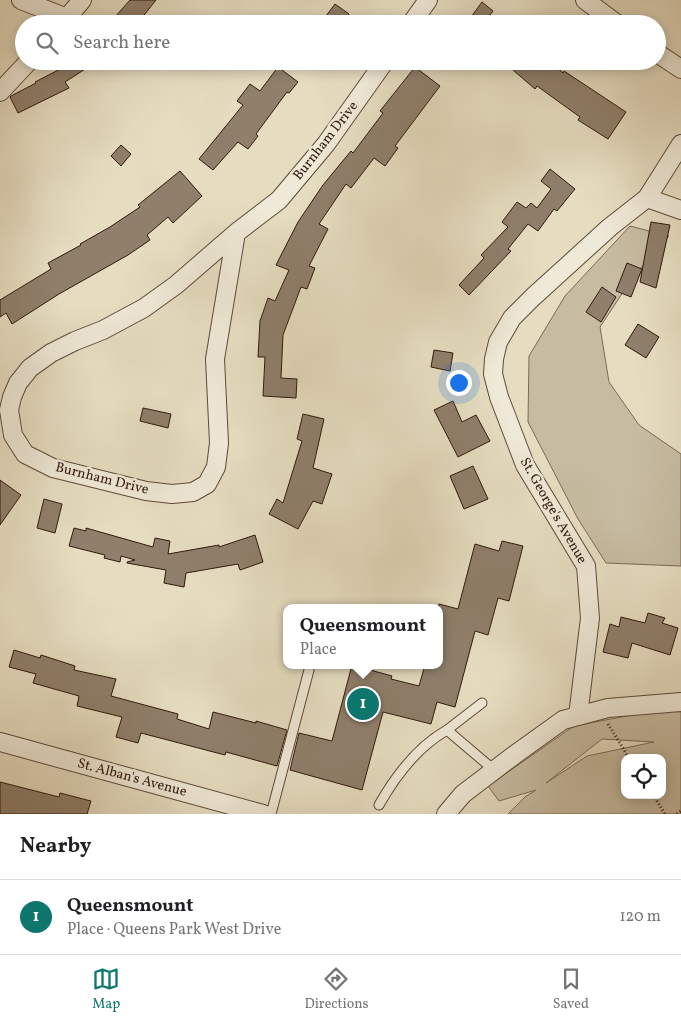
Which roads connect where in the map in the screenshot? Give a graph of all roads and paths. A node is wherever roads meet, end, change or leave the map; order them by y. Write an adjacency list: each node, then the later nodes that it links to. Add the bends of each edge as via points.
1 (21, 0): 5 (street)
2 (82, 0): 6 (street)
3 (428, 0): 7 (street)
4 (585, 0): 8 (street)
5 (52, 15)
6 (70, 15)
7 (417, 15)
8 (605, 15)
9 (666, 60): 10 (street)
10 (681, 69)
11 (21, 70): 13 (street)
12 (379, 70): 17 (street, Burnham Drive, via 326,144 280,200)
13 (0, 92)
14 (681, 144): 15 (street, St. George's Avenue)
15 (647, 198): 16 (street); 23 (street, St. George's Avenue, via 610,227 512,318 498,342 494,359 499,397 524,465 586,566 590,618)
16 (681, 210)
17 (236, 233): 18 (street, Burnham Drive, via 144,308 51,353 30,368 12,397); 18 (street, Burnham Drive, via 215,359 219,443 216,467 207,484 193,492 172,494 146,491 53,468 25,454)
18 (6, 428)
19 (309, 670): 32 (lane)
20 (681, 702): 22 (street)
21 (482, 703): 24 (lane)
22 (599, 711): 23 (street); 26 (path)
23 (578, 716): 27 (street, via 563,720)
24 (447, 730): 27 (lane); 29 (lane, via 434,737 410,761)
25 (0, 742): 31 (street, St. Alban's Avenue)
26 (626, 754)
27 (494, 770): 33 (street, via 463,794)
28 (656, 799): 34 (path)
29 (379, 805)
30 (681, 811): 35 (path)
31 (263, 814)
32 (271, 814)
33 (446, 814)
34 (665, 814)
35 (677, 814)

